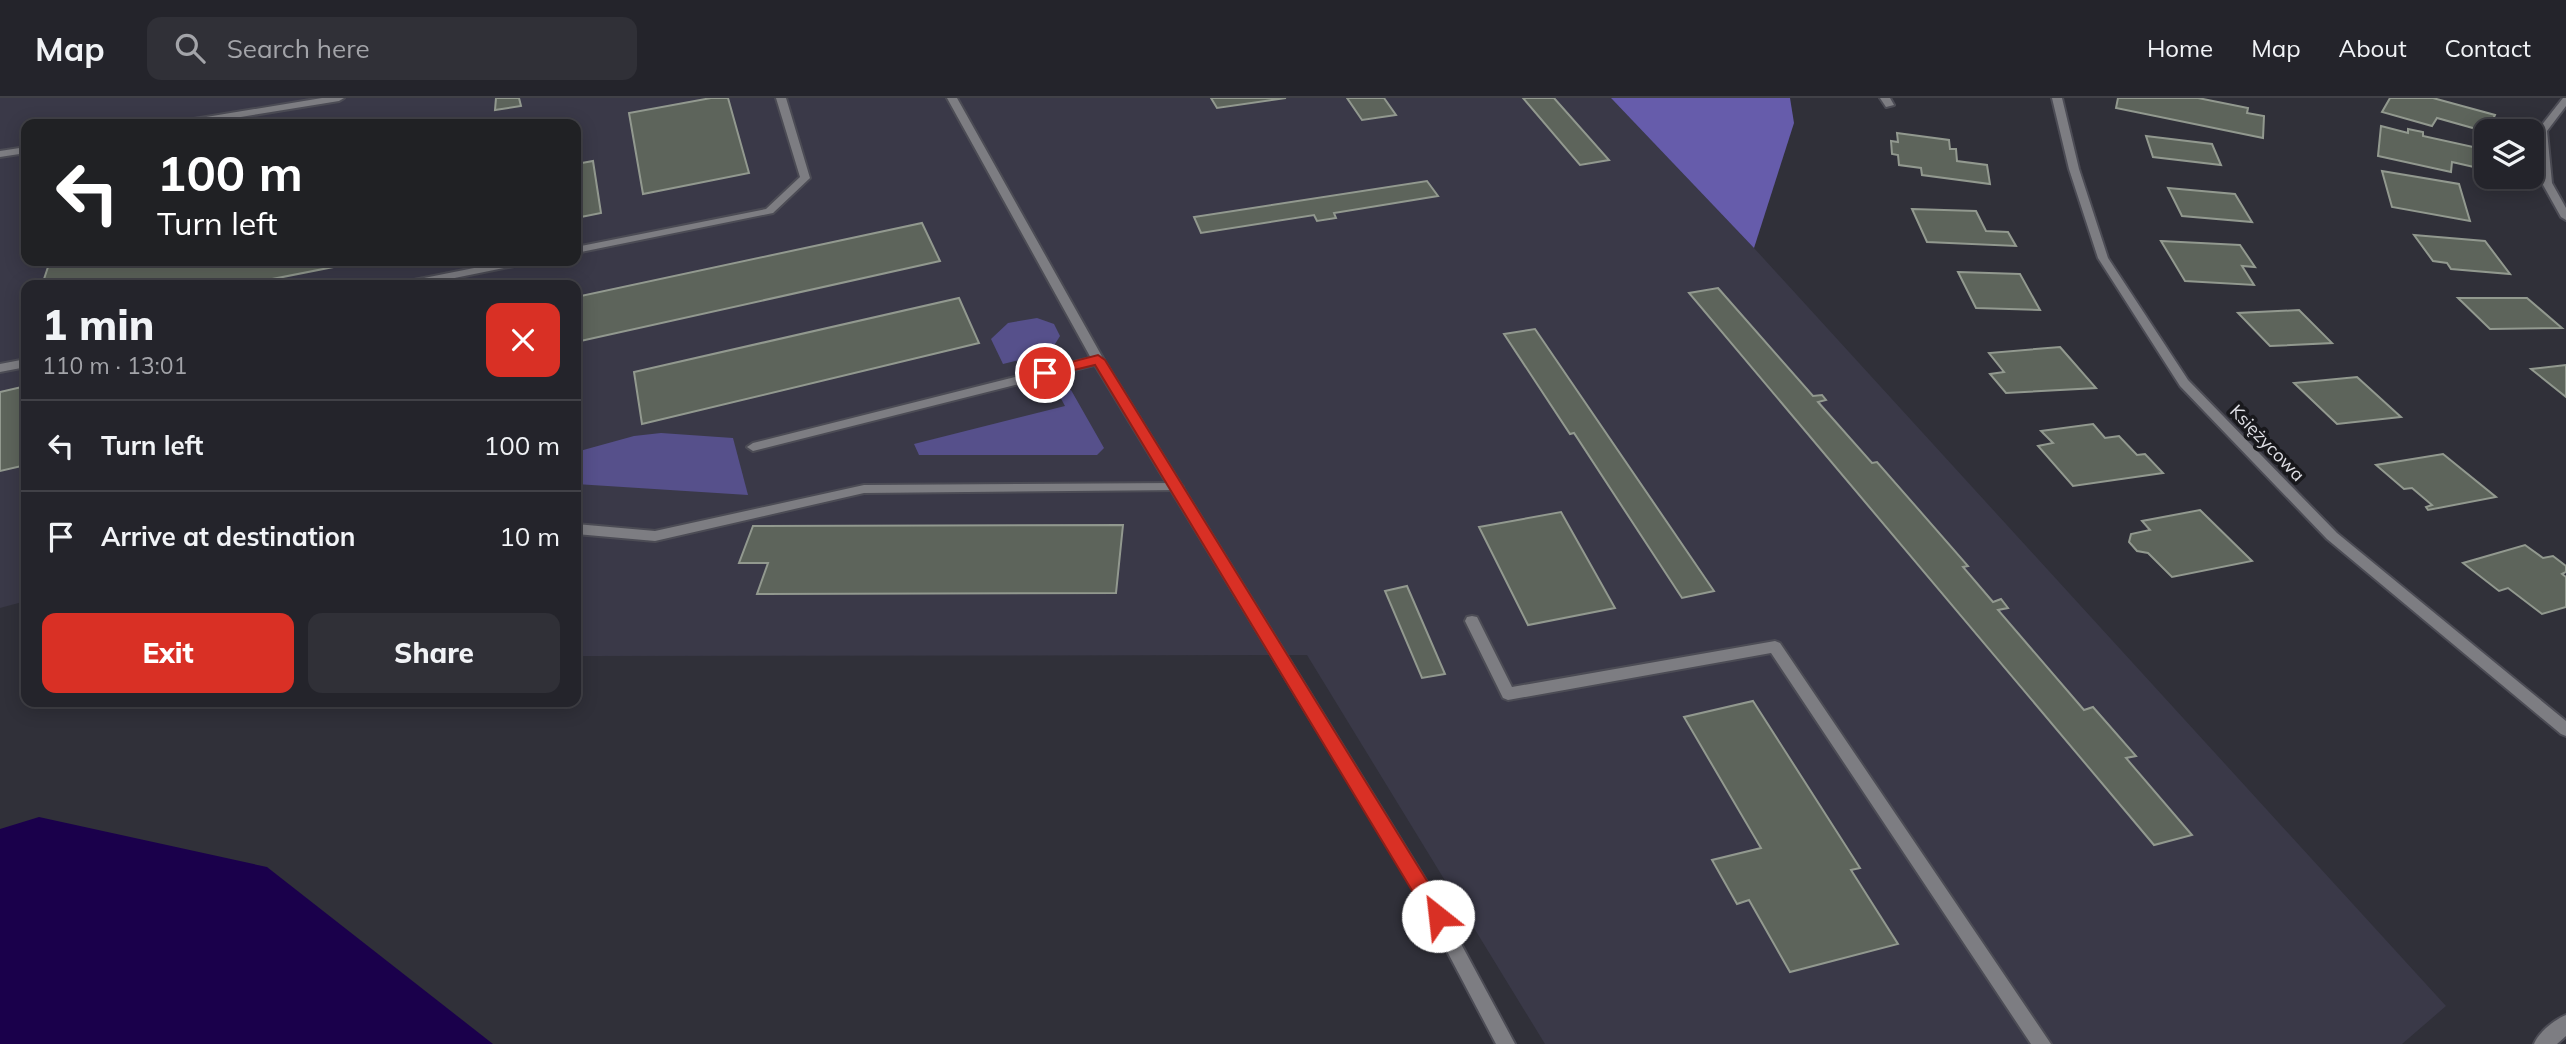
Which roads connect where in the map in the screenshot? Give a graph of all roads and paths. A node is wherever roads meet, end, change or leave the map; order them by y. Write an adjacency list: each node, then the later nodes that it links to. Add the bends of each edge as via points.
1 (339, 98): 6 (street)
2 (781, 98): 10 (street, via 804,178 769,211)
3 (952, 98): 13 (street)
4 (2057, 98): 20 (street, Księżycowa, via 2103,258 2184,383 2332,536)
5 (2566, 100): 9 (street, via 2542,131 2547,183)
6 (211, 119)
7 (21, 151): 8 (street)
8 (0, 155)
9 (2566, 217)
10 (581, 249)
11 (499, 266): 12 (street)
12 (429, 280)
13 (1098, 360): 16 (street); 17 (street)
14 (21, 364): 15 (street)
15 (0, 368)
16 (753, 447)
17 (1176, 487): 18 (street, via 864,489 655,536); 22 (street, via 1426,895)
18 (581, 529)
19 (1472, 621): 23 (street, via 1508,694 1775,647)
20 (2566, 730)
21 (2566, 1024): 24 (street)
22 (1506, 1044)
23 (2042, 1044)
24 (2543, 1044)

